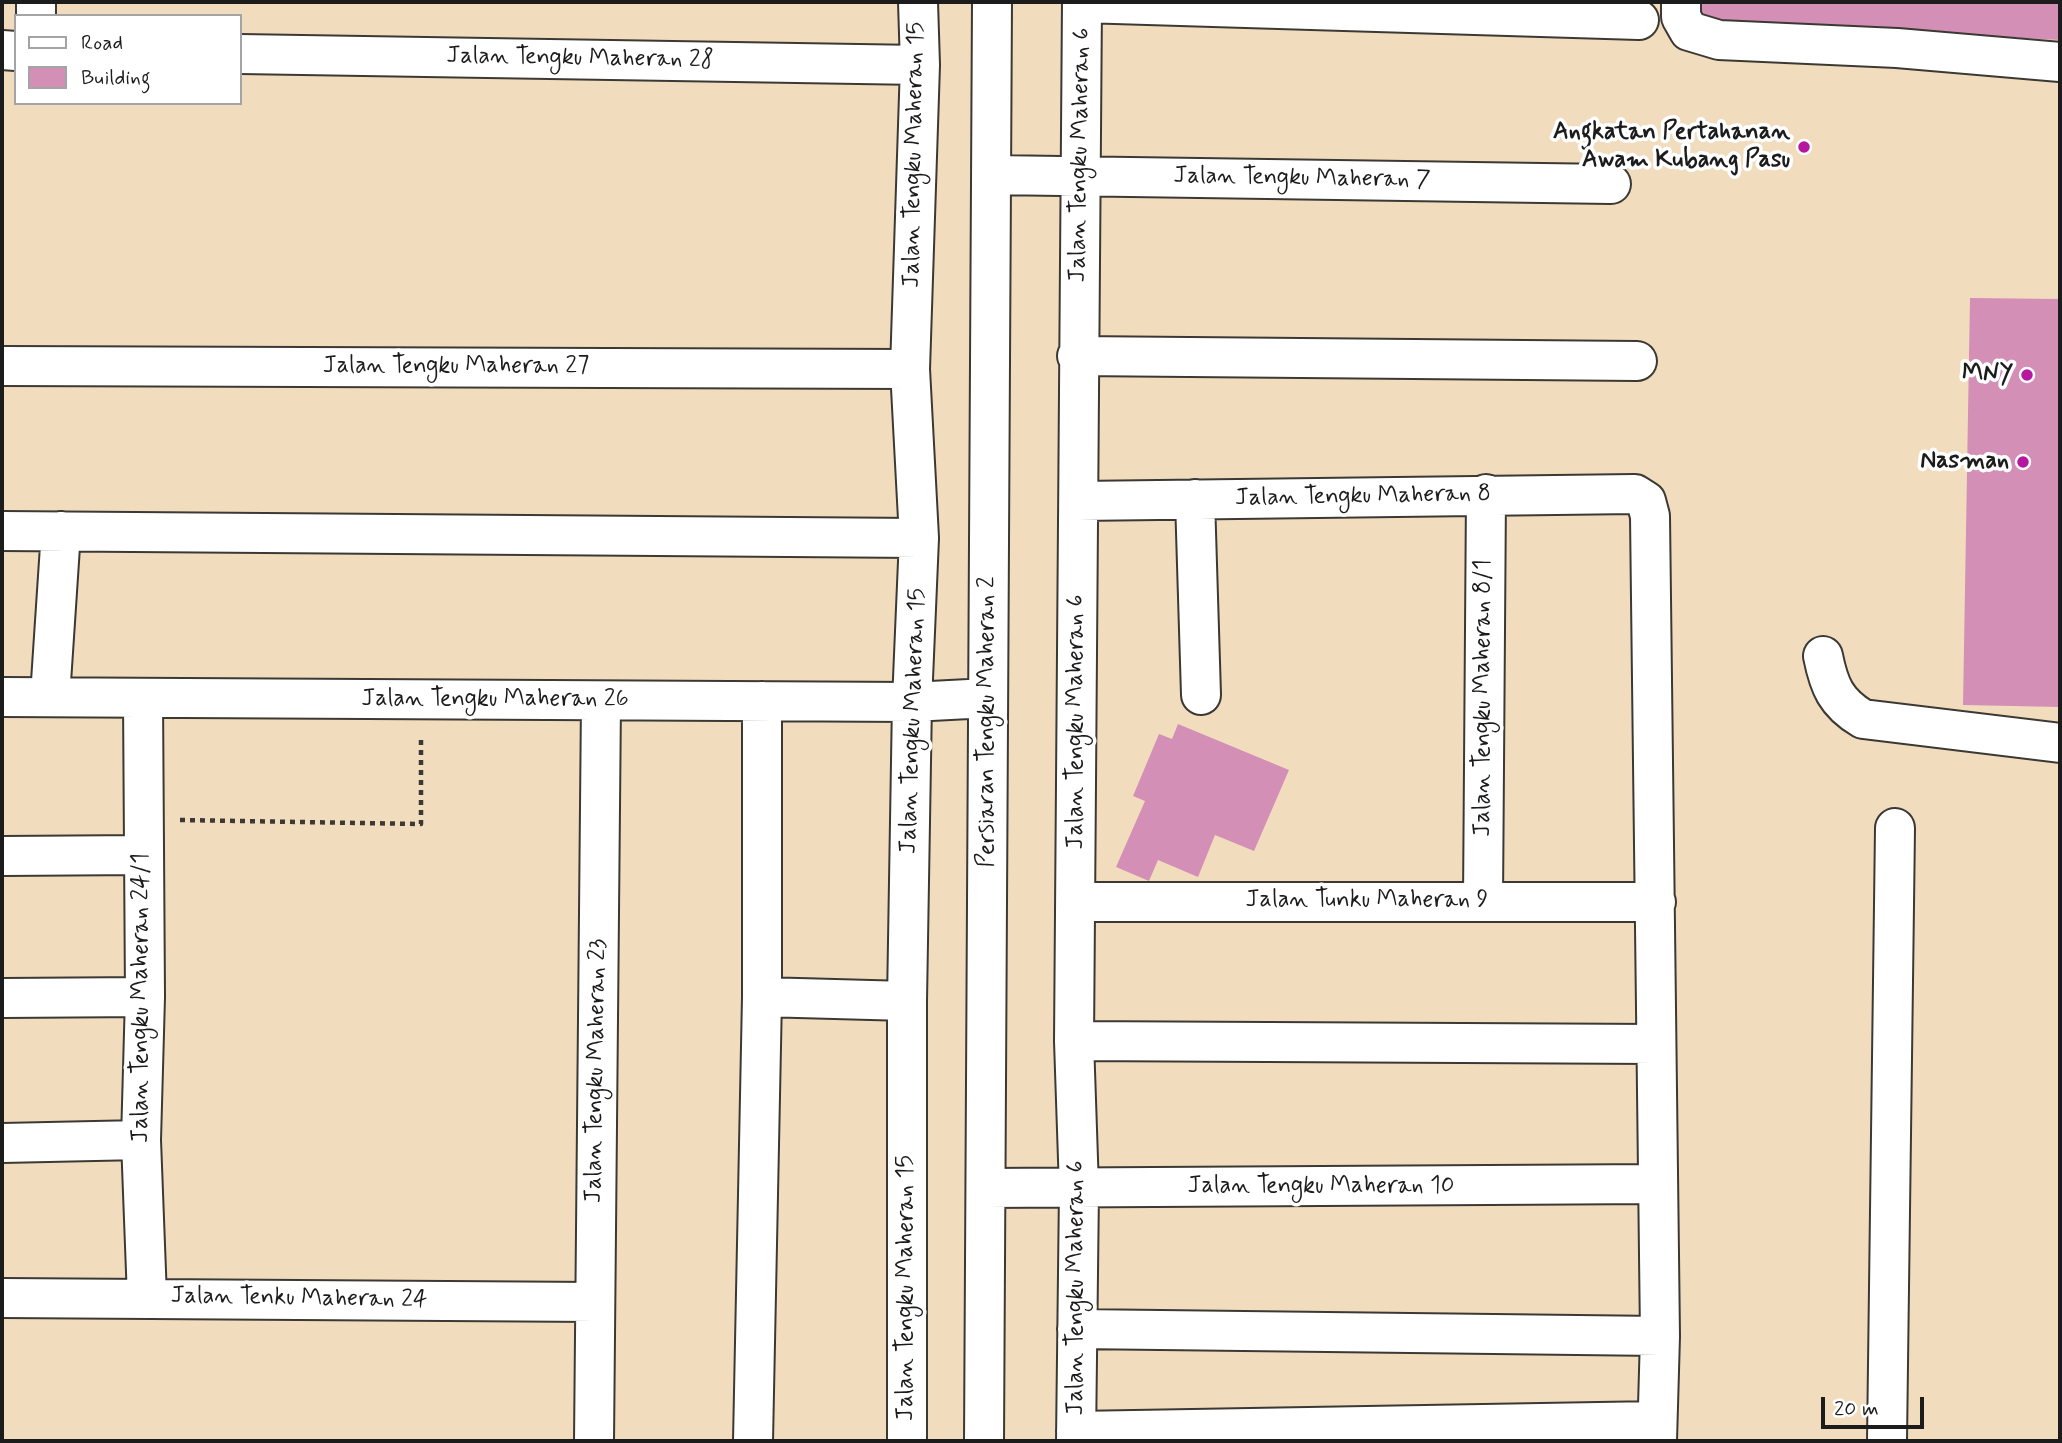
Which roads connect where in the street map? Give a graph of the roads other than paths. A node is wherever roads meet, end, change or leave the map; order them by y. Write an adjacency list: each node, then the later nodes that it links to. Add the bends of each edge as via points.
1 (918, 2): 8 (street, Jalan Tengku Maheran 15)
2 (992, 2): 9 (street, Persiaran Tengku Maheran 2)
3 (1082, 2): 5 (street); 10 (street, Jalan Tengku Maheran 6)
4 (1681, 2): 7 (street, via 1681,17 1689,31 1719,40)
5 (1639, 20)
6 (242, 54): 8 (street, Jalan Tengku Maheran 28)
7 (2060, 62)
8 (920, 65): 15 (street, Jalan Tengku Maheran 15)
9 (993, 175): 10 (street, Jalan Tengku Maheran 7); 27 (street, Persiaran Tengku Maheran 2)
10 (1083, 176): 11 (street, Jalan Tengku Maheran 7); 12 (street, Jalan Tengku Maheran 6)
11 (1611, 184)
12 (1077, 356): 13 (street); 18 (street, Jalan Tengku Maheran 6)
13 (1637, 361)
14 (2, 366): 15 (street, Jalan Tengku Maheran 27)
15 (910, 369): 21 (street, Jalan Tengku Maheran 15)
16 (1486, 495): 17 (street, Jalan Tengku Maheran 8); 35 (street, Jalan Tengku Maheran 8/1); 37 (street, Jalan Tengku Maheran 8, via 1635,495 1646,501 1650,516)
17 (1195, 499): 18 (street, Jalan Tengku Maheran 8); 23 (street)
18 (1079, 501): 36 (street, Jalan Tengku Maheran 6)
19 (2, 531): 20 (street)
20 (61, 531): 21 (street); 25 (street)
21 (919, 538): 30 (street, Jalan Tengku Maheran 15)
22 (1823, 656): 31 (street, via 1838,701 1863,719)
23 (1201, 695)
24 (2, 697): 25 (street, Jalan Tengku Maheran 26)
25 (50, 697): 26 (street, Jalan Tengku Maheran 26)
26 (143, 698): 28 (street, Jalan Tengku Maheran 26); 33 (street, Jalan Tengku Maheran 24/1)
27 (988, 698): 30 (street, Jalan Tengku Maheran 26); 47 (street, Persiaran Tengku Maheran 2)
28 (601, 701): 29 (street, Jalan Tengku Maheran 26); 51 (street, Jalan Tengku Maheran 23)
29 (762, 701): 30 (street, Jalan Tengku Maheran 26); 39 (street)
30 (912, 702): 41 (street, Jalan Tengku Maheran 15)
31 (2060, 743)
32 (1895, 828): 60 (street)
33 (142, 855): 34 (street); 38 (street, Jalan Tengku Maheran 24/1)
34 (2, 856)
35 (1483, 901): 36 (street, Jalan Tunku Maheran 9); 37 (street, Jalan Tunku Maheran 9)
36 (1077, 902): 42 (street, Jalan Tengku Maheran 6)
37 (1656, 902): 43 (street)
38 (145, 997): 40 (street); 44 (street, Jalan Tengku Maheran 24/1)
39 (762, 997): 41 (street); 57 (street)
40 (2, 998)
41 (907, 1001): 58 (street, Jalan Tengku Maheran 15)
42 (1074, 1041): 43 (street); 48 (street, Jalan Tengku Maheran 6)
43 (1656, 1044): 46 (street)
44 (141, 1140): 45 (street); 50 (street, Jalan Tengku Maheran 24/1)
45 (2, 1143)
46 (1656, 1184): 48 (street, Jalan Tengku Maheran 10); 53 (street)
47 (987, 1188): 48 (street, Jalan Tengku Maheran 10); 59 (street, Persiaran Tengku Maheran 2)
48 (1079, 1189): 52 (street, Jalan Tengku Maheran 6)
49 (2, 1298): 50 (street, Jalan Tenku Maheran 24)
50 (147, 1298): 51 (street, Jalan Tenku Maheran 24)
51 (595, 1302): 56 (street, Jalan Tengku Maheran 23)
52 (1077, 1329): 53 (street); 55 (street, Jalan Tengku Maheran 6)
53 (1660, 1336): 54 (street)
54 (1657, 1431): 55 (street)
55 (1076, 1436)
56 (594, 1441)
57 (753, 1441)
58 (907, 1441)
59 (984, 1441)
60 (1887, 1441)

